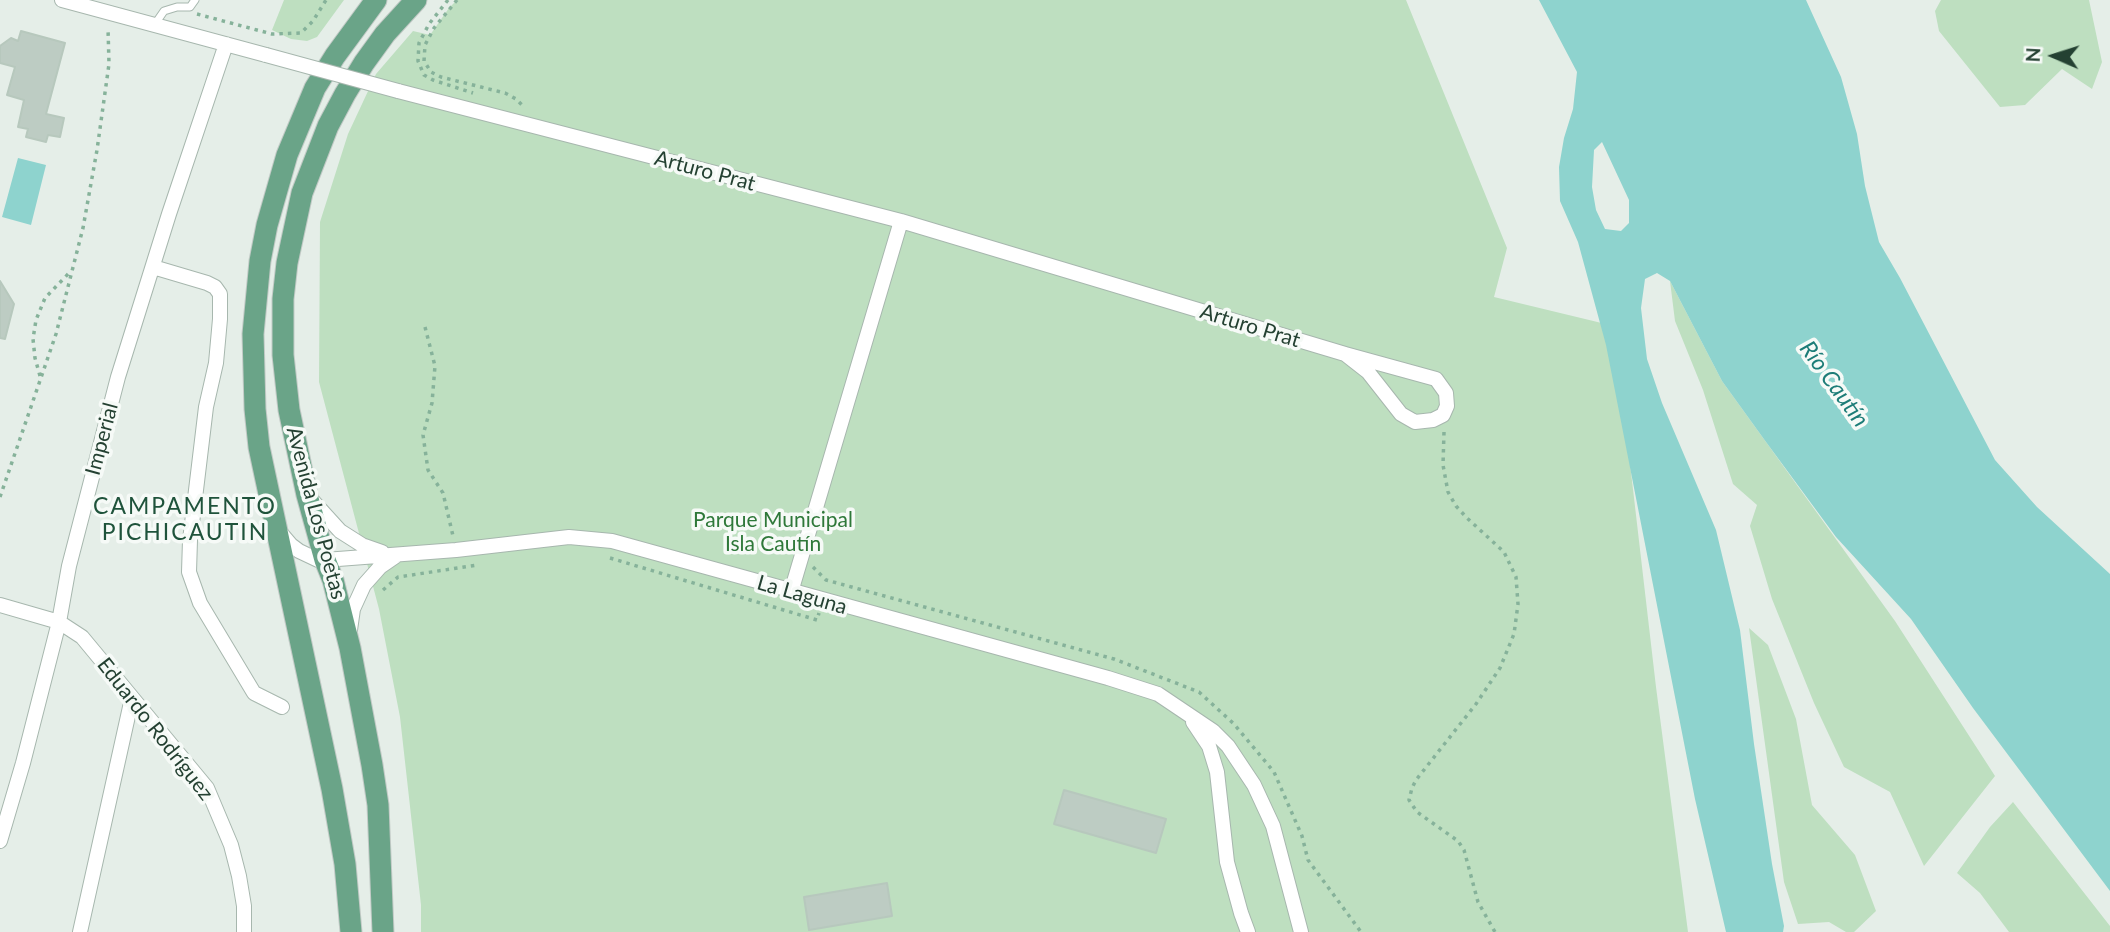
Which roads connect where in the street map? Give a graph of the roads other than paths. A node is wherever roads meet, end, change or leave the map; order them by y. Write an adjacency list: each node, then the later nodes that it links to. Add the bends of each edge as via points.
1 (62, 0): 5 (street, Arturo Prat)
2 (195, 0): 5 (lane, via 190,7 164,11)
3 (376, 0): 11 (main road, Avenida Los Poetas, via 315,89 287,155 267,225 256,297 253,372 259,447)
4 (416, 0): 10 (main road, Avenida Los Poetas, via 385,34 345,94 314,159 293,228 283,355)
5 (154, 24): 6 (street, Arturo Prat)
6 (226, 44): 7 (street, Arturo Prat, bridge, via 398,91 518,116); 8 (street, Imperial)
7 (901, 221): 9 (street, Arturo Prat); 14 (street)
8 (153, 267): 16 (street, Imperial, via 118,377); 19 (street, via 207,283 220,294 216,363 205,407 189,572 200,603 254,693)
9 (1345, 354): 9 (street, Arturo Prat, via 1436,379 1446,393 1443,415 1415,422 1401,414 1368,372)
10 (307, 495): 12 (street, via 329,522 351,539 375,550); 13 (main road, Avenida Los Poetas)
11 (274, 520): 13 (street, via 291,545); 24 (main road, Avenida Los Poetas, via 335,801)
12 (401, 554): 13 (street, La Laguna); 14 (street, La Laguna, via 569,537 612,541); 17 (street, via 380,567 364,585 350,622)
13 (325, 560): 17 (main road, Avenida Los Poetas)
14 (791, 592): 20 (street, La Laguna, via 1108,678 1158,694)
15 (0, 606): 16 (street)
16 (59, 622): 18 (street, Eduardo Rodríguez, via 82,637); 21 (street, Imperial)
17 (351, 648): 25 (main road, Avenida Los Poetas, via 377,805)
18 (132, 698): 22 (street); 23 (street, Eduardo Rodríguez, via 207,788 239,876)
19 (282, 707)
20 (1191, 718): 26 (street, La Laguna, via 1209,746 1217,772 1227,862); 27 (street, La Laguna, via 1228,746 1254,785 1273,826)
21 (0, 841)
22 (80, 932)
23 (244, 932)
24 (351, 932)
25 (383, 932)
26 (1248, 932)
27 (1301, 932)

